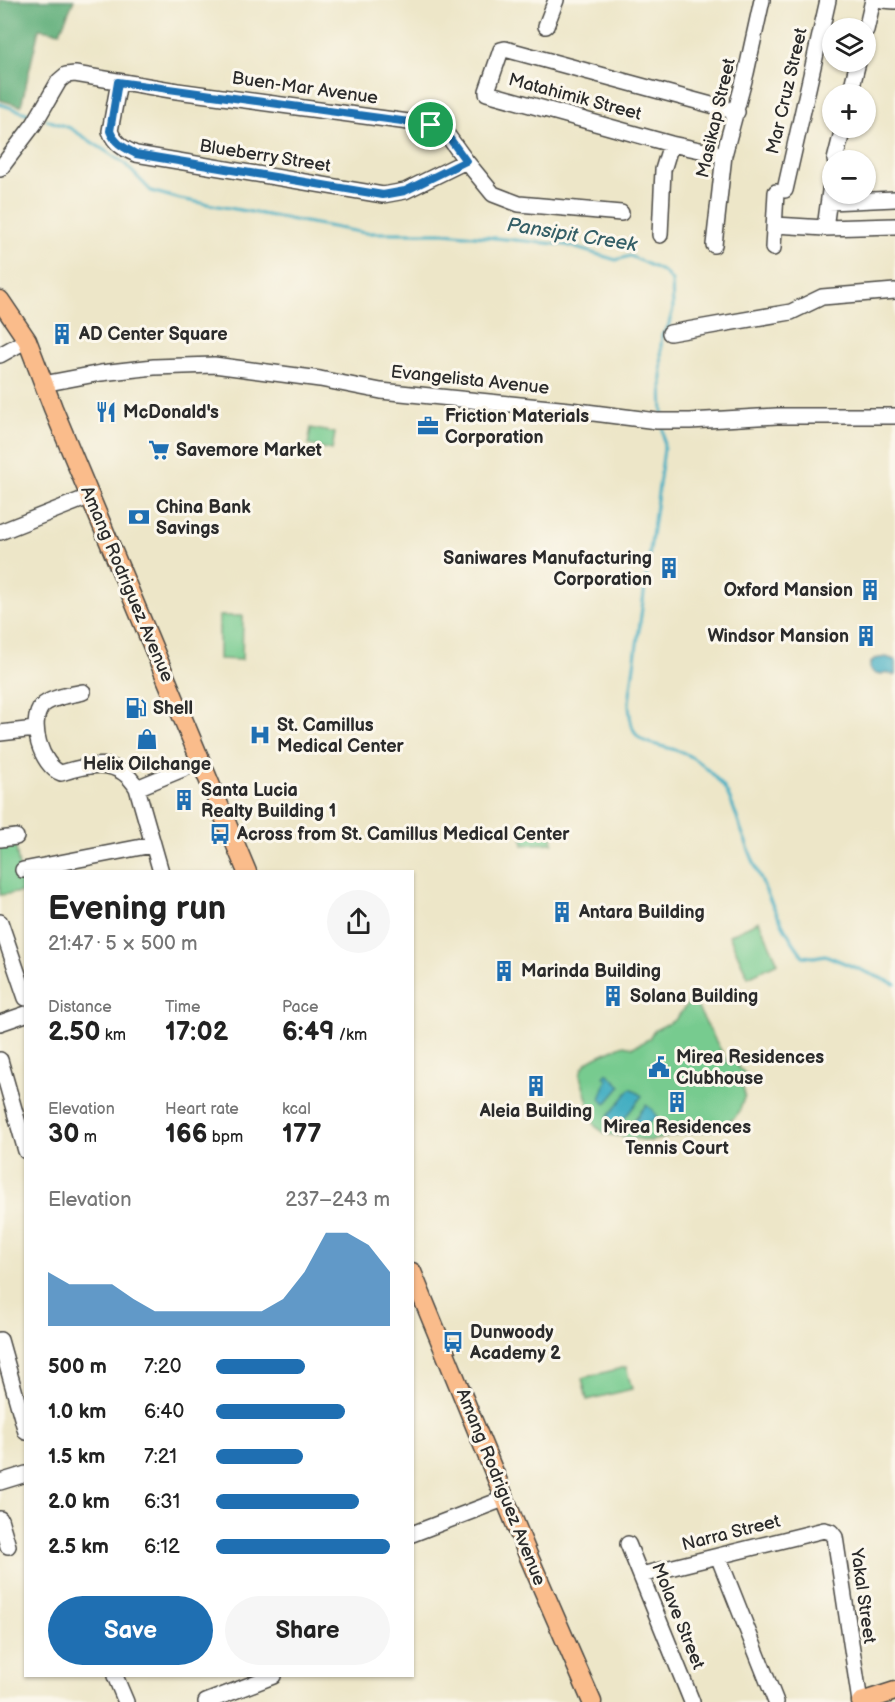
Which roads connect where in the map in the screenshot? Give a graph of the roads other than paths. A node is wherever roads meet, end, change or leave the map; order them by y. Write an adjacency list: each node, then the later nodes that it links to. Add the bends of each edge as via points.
1 (556, 0): 8 (street)
2 (762, 0): 10 (street, Masikap Street)
3 (828, 0): 19 (street, Mar Cruz Street)
4 (873, 0): 7 (street)
5 (882, 0): 6 (street)
6 (895, 1)
7 (869, 18)
8 (546, 26)
9 (118, 82): 13 (street, Buen-Mar Avenue, via 431,125 448,136); 13 (street, Blueberry Street, via 110,131 119,144 136,154 383,195 405,191); 14 (street, Buen-Mar Avenue, via 66,75)
10 (737, 112): 11 (street, Matahimik Street, via 501,50 487,93); 12 (street, Masikap Street)
11 (670, 144): 12 (street, Matahimik Street); 22 (street, via 663,170)
12 (724, 155): 23 (street, Masikap Street)
13 (466, 161): 18 (street, Buen-Mar Avenue, via 493,194 519,204)
14 (0, 169)
15 (895, 199): 16 (street)
16 (876, 200)
17 (829, 204): 21 (street)
18 (621, 213)
19 (775, 225): 21 (street); 24 (street, Mar Cruz Street)
20 (895, 226): 21 (street)
21 (825, 228)
22 (660, 235)
23 (714, 244)
24 (774, 248)
25 (895, 291): 27 (street, via 822,297 791,312)
26 (0, 300): 28 (main road, Amang Rodriguez Avenue)
27 (670, 333)
28 (27, 340): 29 (street); 30 (main road, Amang Rodriguez Avenue)
29 (0, 355)
30 (43, 384): 31 (street, Evangelista Avenue, via 154,367 214,365 381,391 664,422 777,416); 32 (main road, Amang Rodriguez Avenue)
31 (895, 416)
32 (91, 496): 33 (street); 37 (main road, Amang Rodriguez Avenue)
33 (0, 532)
34 (83, 692): 35 (street, via 43,706)
35 (35, 729): 36 (street); 38 (street, via 44,755 55,771 105,765 130,777)
36 (0, 733)
37 (202, 761): 38 (street); 45 (main road, Amang Rodriguez Avenue)
38 (137, 788): 41 (street)
39 (16, 837): 40 (street)
40 (0, 839)
41 (152, 845): 42 (street); 44 (street)
42 (91, 864): 43 (street)
43 (23, 870)
44 (160, 870)
45 (246, 870)
46 (0, 922): 47 (street)
47 (24, 992)
48 (24, 1015): 49 (street)
49 (0, 1023)
50 (0, 1060): 51 (street)
51 (24, 1144)
52 (414, 1277): 58 (main road, Amang Rodriguez Avenue)
53 (0, 1340): 54 (street)
54 (7, 1392): 55 (street)
55 (24, 1428)
56 (24, 1475): 57 (street)
57 (0, 1482)
58 (505, 1494): 61 (street); 72 (main road, Amang Rodriguez Avenue)
59 (0, 1519): 63 (street)
60 (831, 1532): 64 (street, Narra Street, via 824,1530); 69 (street, Yakal Street)
61 (414, 1533)
62 (628, 1544): 65 (street, Molave Street)
63 (8, 1546)
64 (718, 1556): 65 (street, Narra Street); 74 (street)
65 (641, 1575): 73 (street, Molave Street)
66 (115, 1677): 70 (street)
67 (270, 1677): 71 (street)
68 (895, 1691): 69 (main road)
69 (869, 1701)
70 (126, 1702)
71 (206, 1702)
72 (592, 1702)
73 (692, 1702)
74 (776, 1702)

